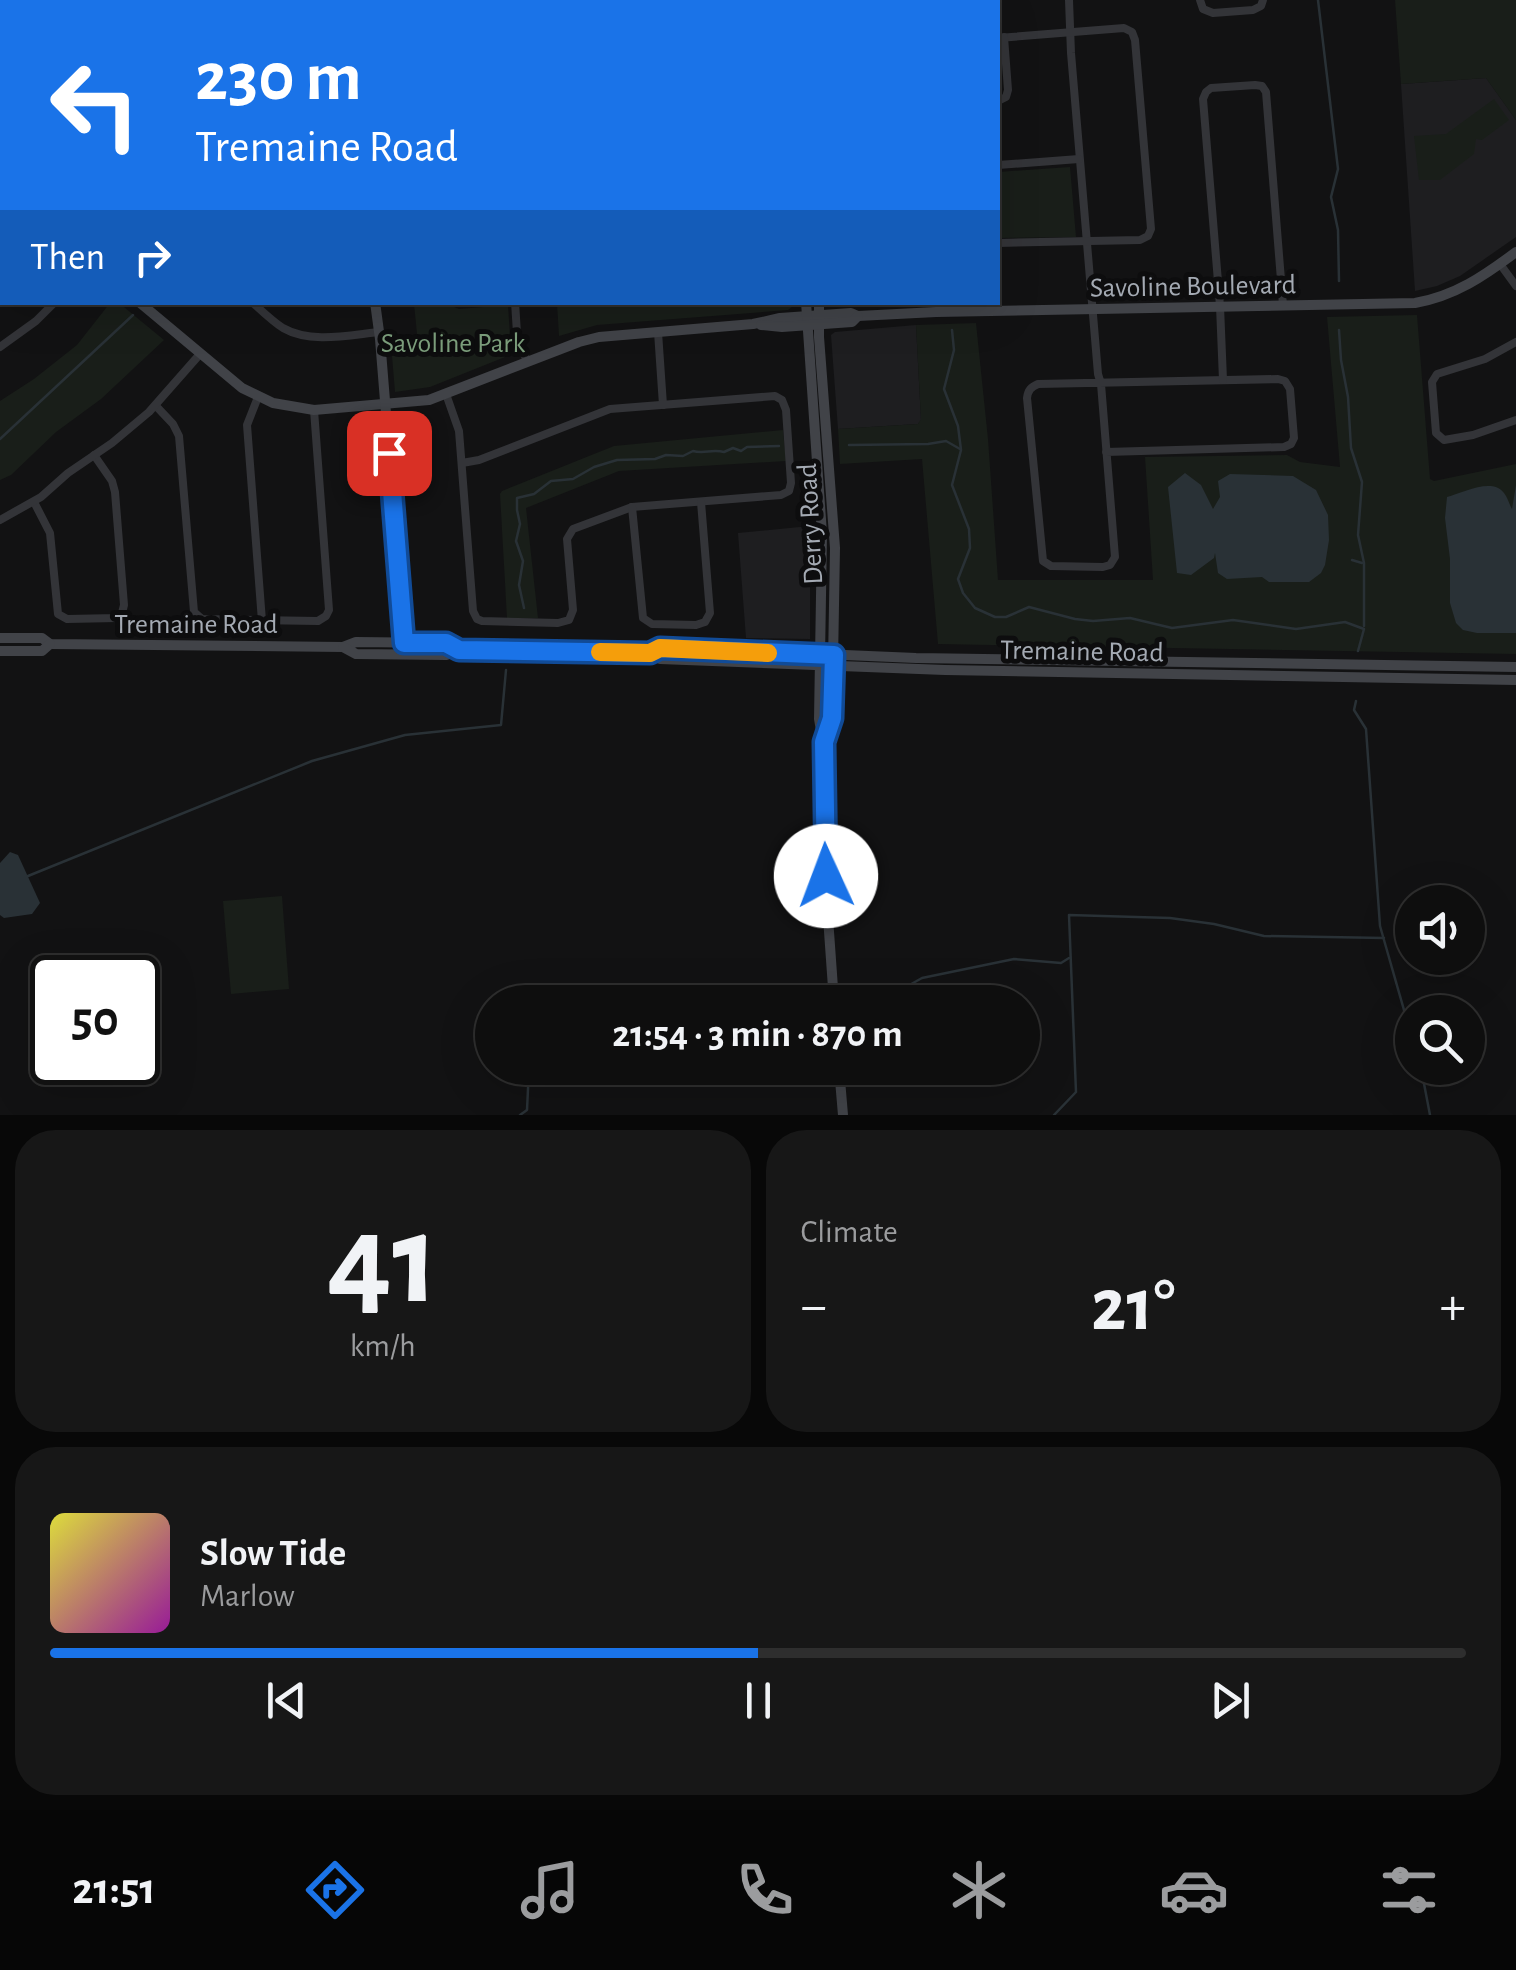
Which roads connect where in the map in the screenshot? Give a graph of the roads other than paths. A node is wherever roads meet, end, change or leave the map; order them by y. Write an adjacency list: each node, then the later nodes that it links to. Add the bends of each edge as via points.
1 (1069, 0): 4 (street)
2 (1200, 0): 3 (street, via 1213,13 1253,10)
3 (1263, 0)
4 (1069, 32): 5 (street); 7 (street); 9 (street, via 1124,28 1134,36 1151,229 1140,240)
5 (1001, 38): 6 (street, via 1008,90)
6 (1000, 100)
7 (1080, 158): 8 (street); 9 (street)
8 (1000, 165)
9 (1086, 242): 10 (street); 22 (street)
10 (1000, 243)
11 (1516, 252): 12 (main road, Savoline Boulevard)
12 (1500, 264): 13 (street); 20 (main road, Savoline Boulevard, via 1465,287 1425,301)
13 (1516, 286)
14 (52, 305): 28 (street)
15 (143, 305): 29 (main road, Savoline Boulevard)
16 (256, 305): 25 (street, via 302,336)
17 (375, 305): 25 (main road)
18 (515, 305): 30 (street)
19 (806, 305): 24 (main road, Derry Road)
20 (1283, 305): 21 (main road, Savoline Boulevard); 21 (street, via 1266,92 1255,84 1211,88 1204,95)
21 (1220, 306): 22 (main road, Savoline Boulevard); 31 (street)
22 (1092, 310): 23 (main road, Savoline Boulevard, via 936,312 858,316 852,322); 32 (street)
23 (820, 314): 24 (main road, Savoline Boulevard); 52 (main road, Derry Road, via 834,548)
24 (807, 320): 26 (main road, Savoline Boulevard); 52 (main road, Derry Road)
25 (379, 332): 35 (main road)
26 (658, 332): 30 (main road, Savoline Boulevard, via 589,339); 36 (street)
27 (1516, 342): 39 (street, via 1436,374 1432,382 1438,438 1473,436)
28 (0, 347)
29 (200, 354): 34 (main road, Savoline Boulevard); 37 (street)
30 (527, 362): 33 (main road, Savoline Boulevard)
31 (1223, 380): 32 (street); 40 (street, via 1286,381 1291,444)
32 (1101, 384): 40 (street); 40 (street, via 1038,384 1028,393 1040,554 1048,565 1103,567 1114,560)
33 (446, 394): 35 (main road, Savoline Boulevard); 42 (street)
34 (258, 397): 38 (main road, Savoline Boulevard); 47 (street, via 247,425)
35 (385, 405): 38 (main road, Savoline Boulevard); 50 (main road)
36 (664, 405): 42 (street, via 602,411); 44 (street, via 775,396 785,404 789,491)
37 (156, 406): 41 (street); 47 (street, via 179,436 194,612 202,619)
38 (314, 410): 47 (street, via 329,610 318,621)
39 (1516, 420)
40 (1106, 452)
41 (94, 456): 43 (street); 43 (street, via 115,492 124,605 117,618 58,614 49,530)
42 (462, 463): 45 (street, via 473,611 482,621 569,620 569,534)
43 (34, 502): 46 (street)
44 (701, 502): 45 (street); 45 (street, via 710,613 696,625 643,618)
45 (632, 507)
46 (0, 520)
47 (262, 620)
48 (0, 638): 49 (main road, Tremaine Road, via 42,638)
49 (50, 644): 50 (main road, Tremaine Road, via 343,647 356,654); 51 (main road, Tremaine Road, via 42,651)
50 (405, 648): 52 (main road, Tremaine Road, via 446,655 660,648)
51 (0, 650)
52 (827, 661): 53 (main road, Tremaine Road); 54 (main road, Tremaine Road); 55 (main road, Derry Road, via 819,720)
53 (1516, 666)
54 (1516, 680)
55 (833, 985)
56 (840, 1085): 57 (main road)
57 (843, 1115)

